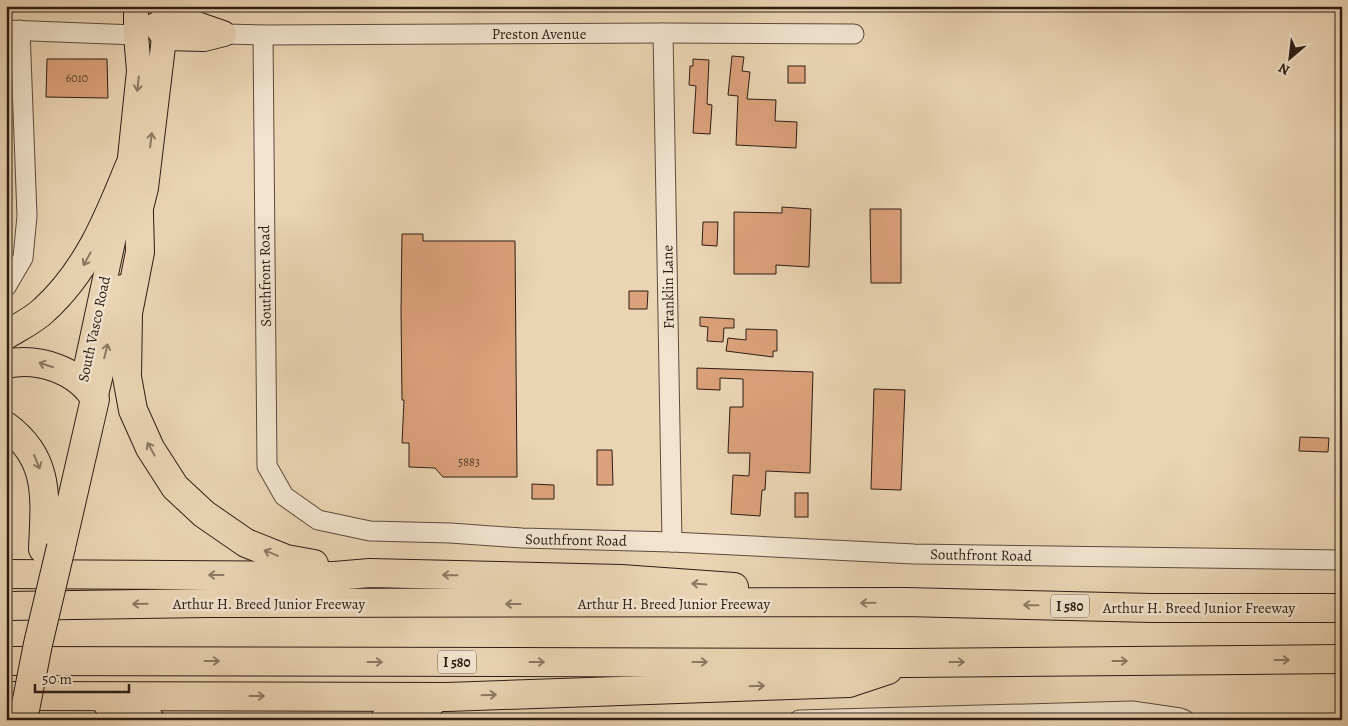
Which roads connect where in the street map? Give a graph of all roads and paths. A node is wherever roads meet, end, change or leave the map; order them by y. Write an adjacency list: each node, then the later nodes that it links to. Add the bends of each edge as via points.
1 (136, 6): 9 (main road, South Vasco Road)
2 (147, 6): 11 (main road, via 146,13)
3 (164, 6): 11 (main road, South Vasco Road)
4 (168, 6): 7 (main road, via 180,18)
5 (13, 30): 9 (street); 15 (street, via 27,216 23,258)
6 (663, 33): 8 (street, Preston Avenue); 10 (street, Preston Avenue); 20 (street, Franklin Lane)
7 (224, 34): 10 (street, Preston Avenue); 11 (main road, via 204,39)
8 (854, 34)
9 (136, 35): 12 (main road, via 150,46); 13 (main road, South Vasco Road, one-way to 13, via 139,71)
10 (262, 35): 20 (street, Southfront Road, via 267,466 284,496 318,520 370,531)
11 (164, 38): 12 (main road, South Vasco Road)
12 (160, 67): 14 (main road, South Vasco Road, one-way to 12, via 146,188)
13 (129, 167): 16 (highway, one-way to 16, via 104,228 82,267 44,311); 18 (main road, South Vasco Road)
14 (139, 214): 18 (main road, South Vasco Road, one-way to 14); 23 (highway, one-way to 14, via 286,559 246,543 204,514 175,487 150,448 133,410 127,377 128,313 140,252)
15 (6, 287)
16 (6, 335)
17 (6, 364): 18 (highway, one-way to 17, via 61,370 40,363)
18 (89, 390): 21 (highway, South Vasco Road)
19 (6, 426): 21 (highway, one-way to 21, via 20,436 40,469)
20 (672, 542): 22 (street, Southfront Road, via 914,554)
21 (52, 548): 28 (highway, South Vasco Road, bridge)
22 (1342, 560)
23 (370, 573): 24 (highway, one-way to 24, via 334,576); 25 (highway, one-way to 23, via 748,588 621,579)
24 (6, 574)
25 (798, 604): 26 (highway, Arthur H. Breed Junior Freeway / I 580, one-way to 26); 27 (highway, Arthur H. Breed Junior Freeway / I 580, one-way to 25, via 1152,608 905,602)
26 (6, 606)
27 (1342, 608)
28 (21, 651): 30 (highway, I 580, one-way to 30); 34 (highway); 36 (highway, bridge)
29 (1342, 659): 30 (highway, I 580, one-way to 29)
30 (908, 663): 33 (highway, one-way to 30, via 849,683)
31 (6, 696): 32 (highway)
32 (86, 696): 33 (highway, one-way to 33); 37 (highway, via 104,704 133,709)
33 (448, 696): 38 (highway)
34 (6, 709)
35 (1024, 717): 40 (street); 41 (street, via 1132,711)
36 (24, 720)
37 (150, 720)
38 (385, 720)
39 (799, 720): 40 (street)
40 (808, 720)
41 (1185, 720)

